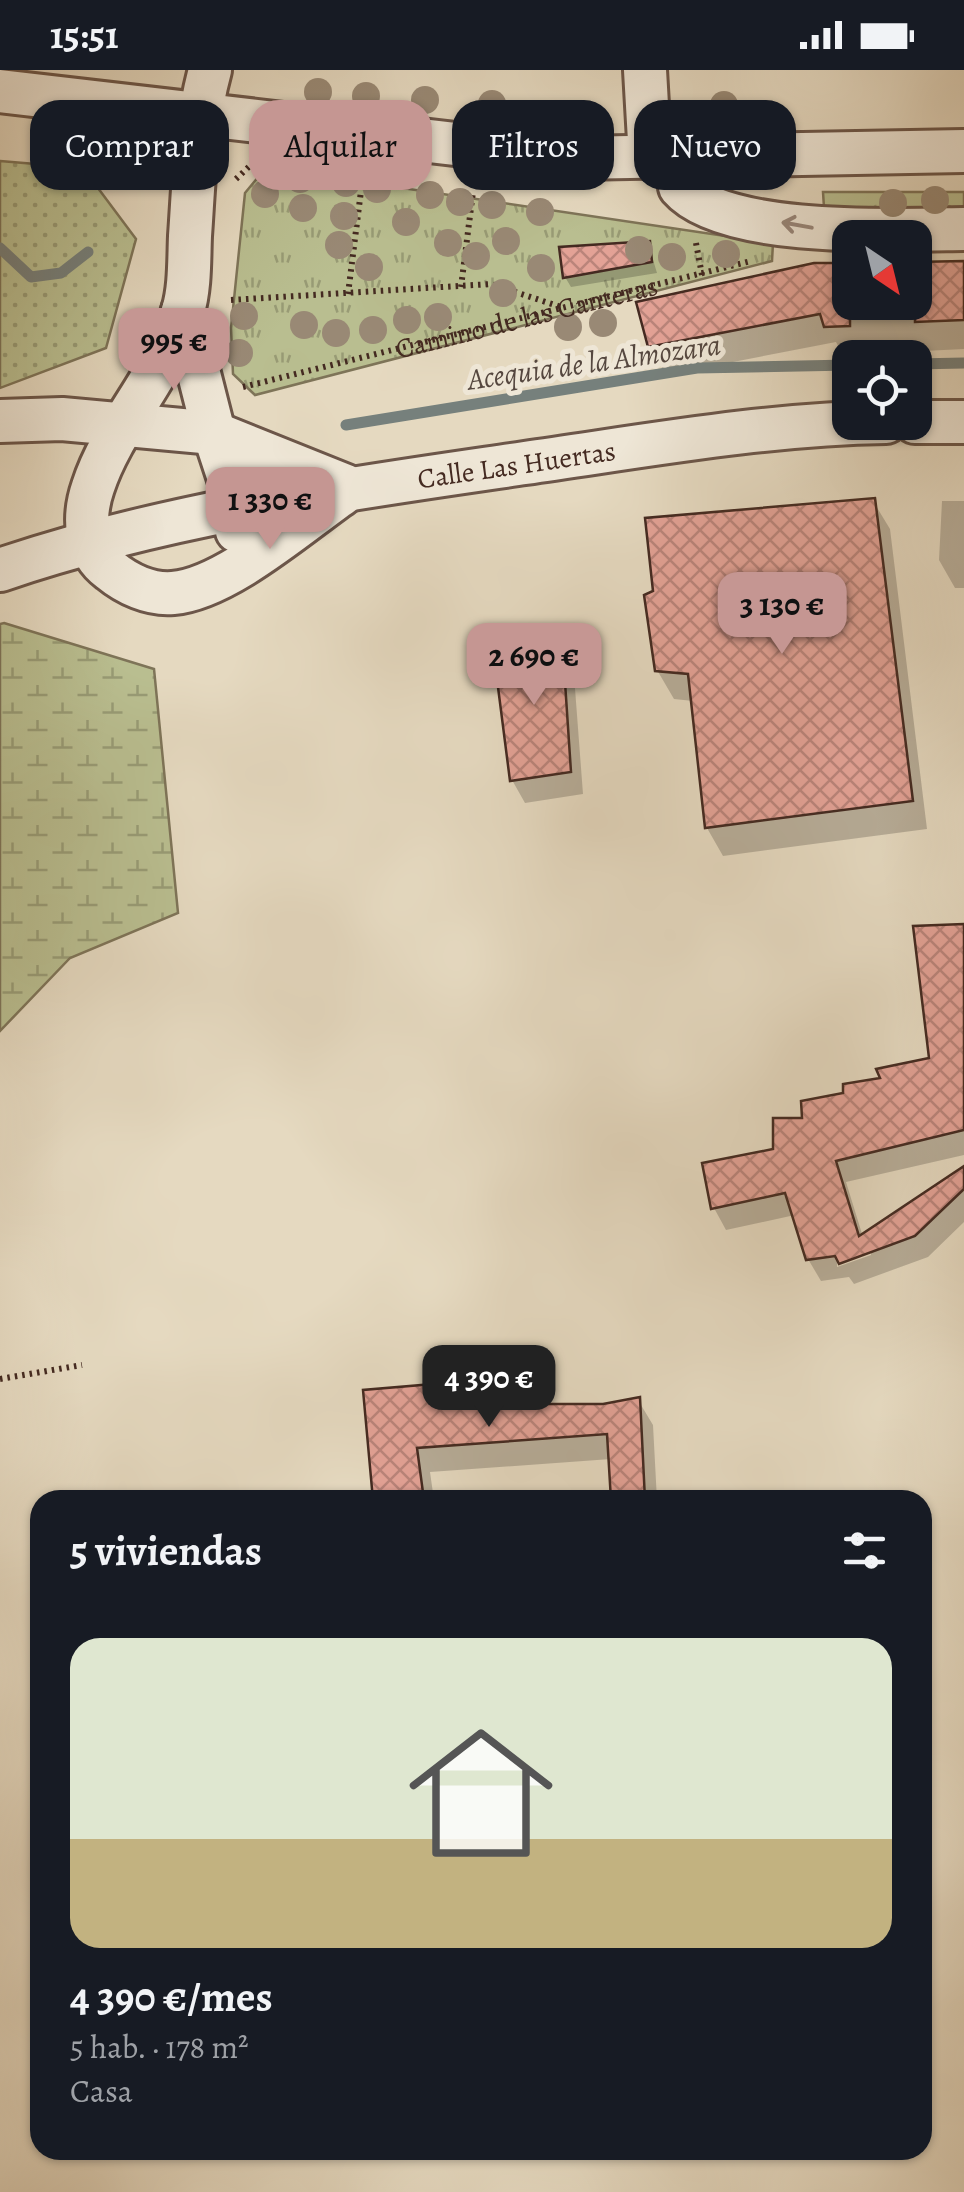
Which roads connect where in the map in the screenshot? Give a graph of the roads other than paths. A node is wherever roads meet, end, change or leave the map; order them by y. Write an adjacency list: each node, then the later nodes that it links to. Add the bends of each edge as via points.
1 (210, 70): 5 (street)
2 (646, 70): 6 (street)
3 (0, 91): 4 (street)
4 (77, 100)
5 (202, 100)
6 (651, 100)
7 (229, 118): 10 (street, via 576,158)
8 (964, 152): 9 (street)
9 (796, 155)
10 (634, 158)
11 (192, 190): 14 (street)
12 (684, 190): 13 (street, one-way to 12, via 815,228 706,209)
13 (964, 229)
14 (183, 312): 19 (street); 21 (street)
15 (62, 419): 16 (street); 19 (street); 22 (street)
16 (0, 421)
17 (932, 422): 18 (street)
18 (964, 422)
19 (126, 423): 21 (street); 22 (street)
20 (832, 425): 23 (street, Calle Las Huertas)
21 (214, 433): 23 (street); 24 (street)
22 (98, 474): 25 (street, via 86,521); 26 (street)
23 (351, 488): 24 (street, Calle Las Huertas); 27 (street)
24 (238, 506): 25 (street, Calle Las Huertas); 27 (street, via 237,538)
25 (89, 539): 26 (street, Calle Las Huertas); 28 (street, via 102,564)
26 (16, 565): 28 (street)
27 (218, 578): 28 (street, via 174,594)
28 (124, 581)

